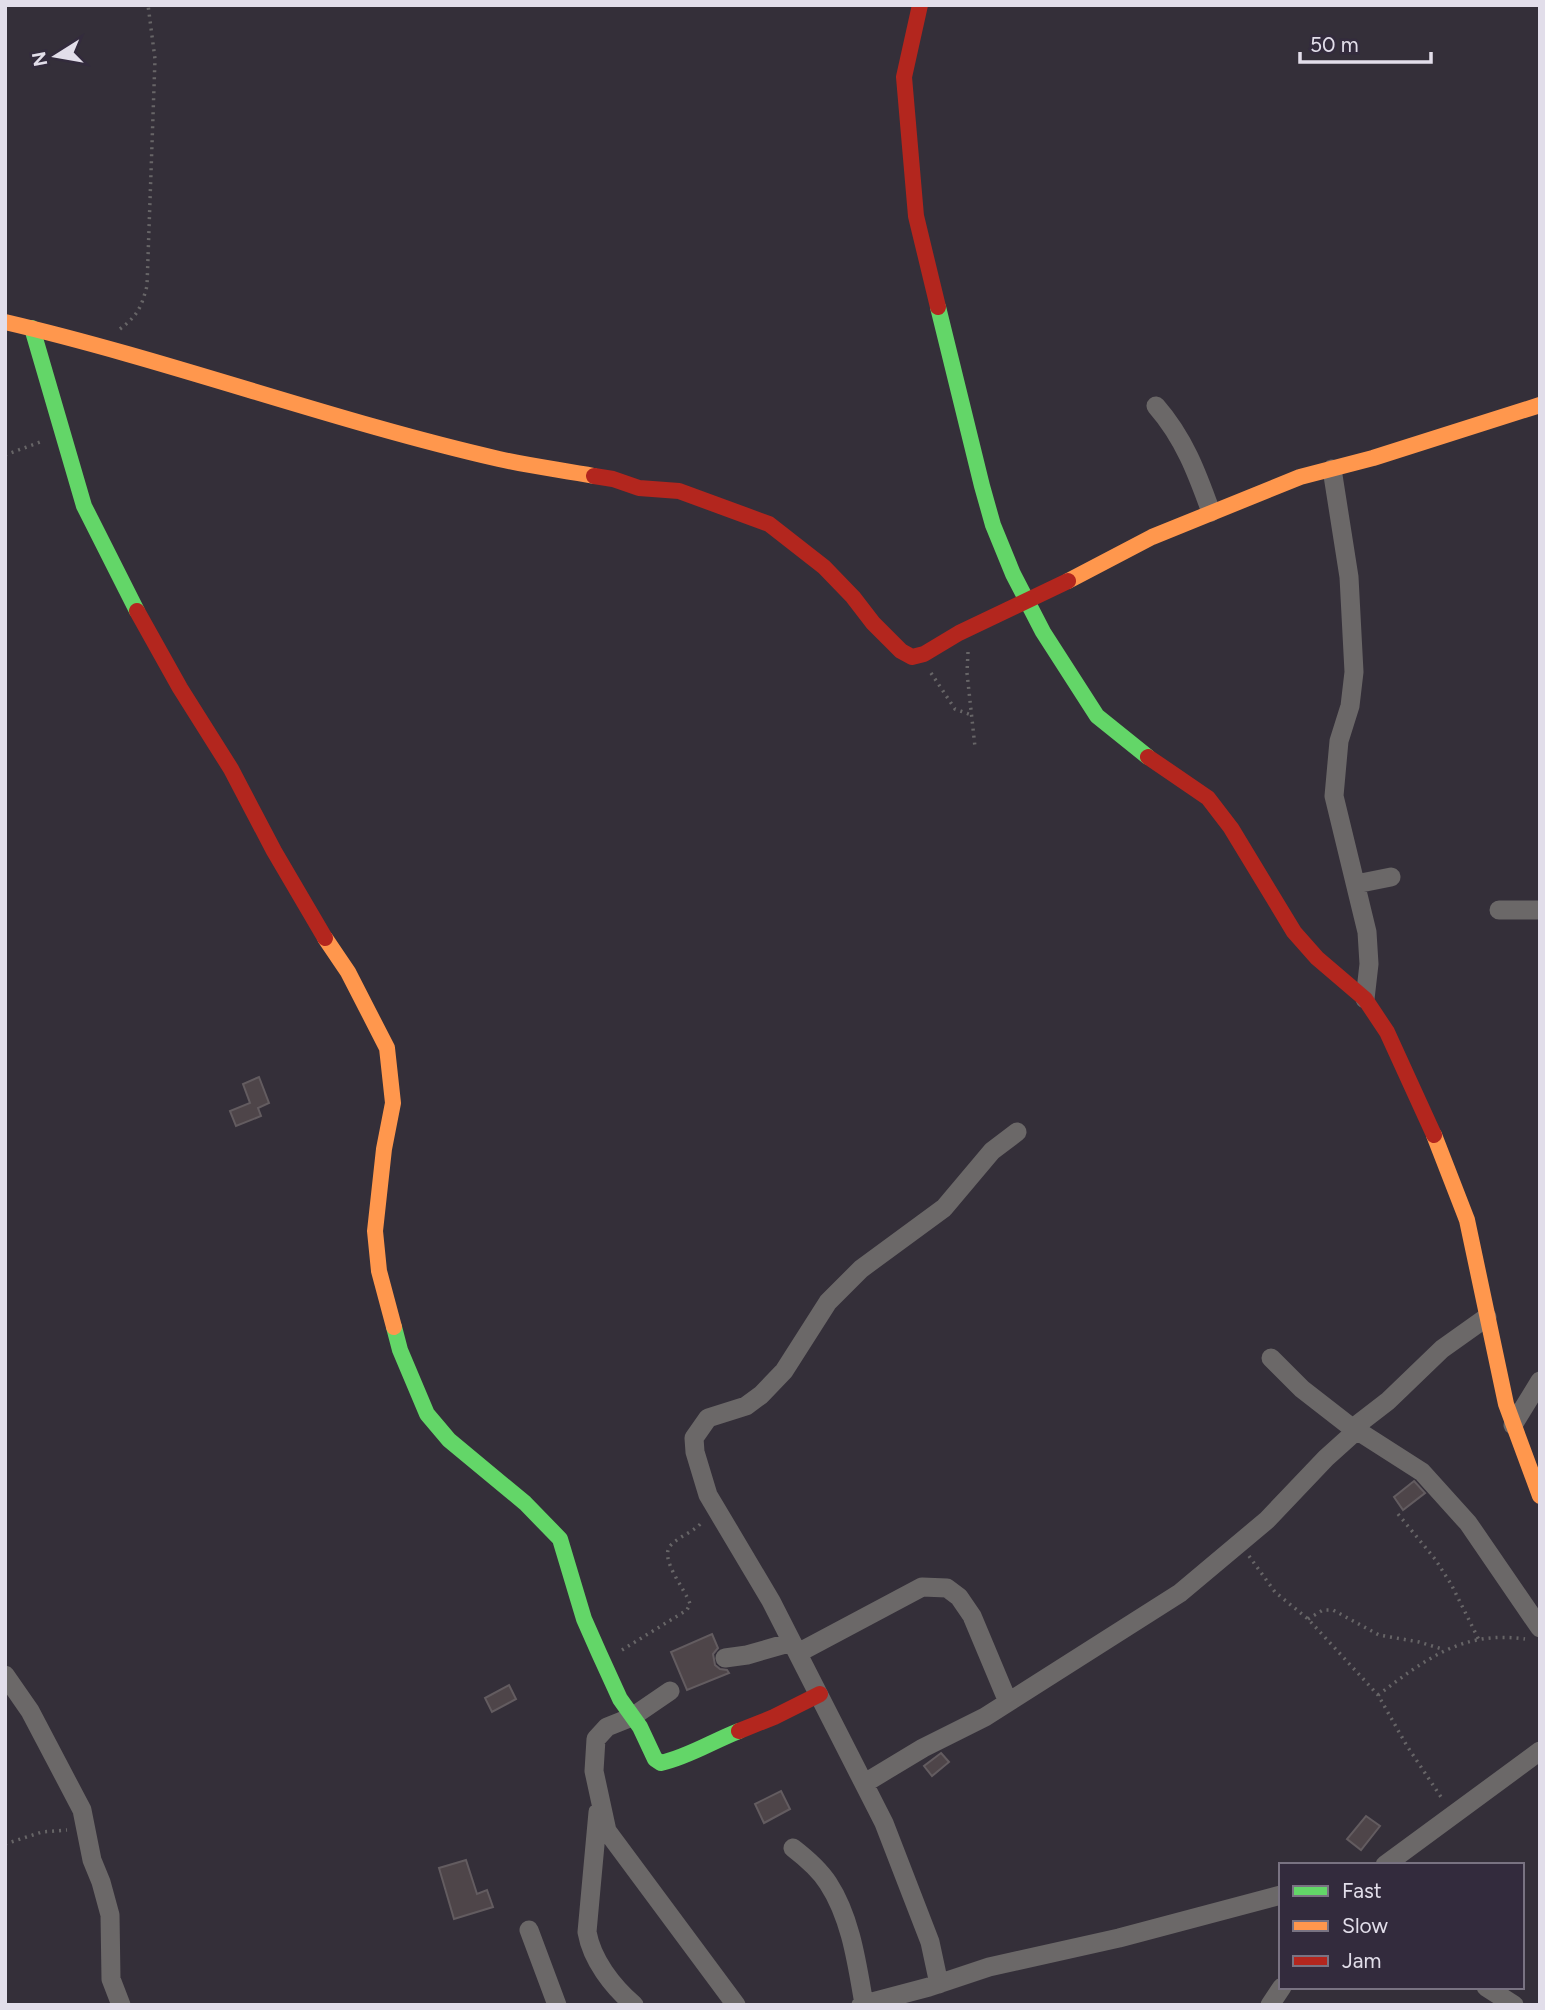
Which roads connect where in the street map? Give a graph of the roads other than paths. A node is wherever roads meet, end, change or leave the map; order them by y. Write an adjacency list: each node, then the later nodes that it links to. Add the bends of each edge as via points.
1 (920, 5): 8 (street, via 904,77 916,216 993,525)
2 (5, 322): 3 (street)
3 (32, 328): 8 (street, via 500,459 639,488 679,491 743,514 769,524 824,567 873,623 911,656 924,654); 28 (street, via 84,506 180,688 231,769 317,927 348,972 387,1048 393,1103 376,1231 379,1271 400,1350 427,1414 449,1440 525,1503 560,1539 584,1619)
4 (1540, 405): 6 (street)
5 (1156, 406): 7 (street, via 1193,461)
6 (1332, 469): 7 (street); 10 (street, via 1349,577 1354,672 1339,741 1334,796)
7 (1211, 512): 8 (street)
8 (1027, 600): 13 (street, via 1097,716 1208,798 1294,932)
9 (1391, 877): 10 (street)
10 (1356, 884): 13 (street, via 1367,932)
11 (1499, 910): 12 (street)
12 (1540, 910)
13 (1365, 999): 15 (street, via 1387,1032 1454,1186 1467,1220)
14 (1017, 1132): 22 (street, via 992,1151 944,1208 861,1269 828,1302 784,1371 761,1395 746,1406 708,1418 694,1438 709,1498)
15 (1487, 1317): 18 (street); 19 (street, via 1442,1349)
16 (1270, 1358): 19 (street)
17 (1540, 1381): 18 (street)
18 (1513, 1425): 20 (street)
19 (1355, 1429): 21 (street, via 1422,1472 1441,1492 1468,1523); 27 (street, via 1276,1511 1180,1593)
20 (1540, 1496)
21 (1534, 1634)
22 (795, 1647): 23 (street); 26 (street); 27 (street, via 922,1587 947,1588 972,1616)
23 (725, 1658)
24 (5, 1675): 41 (street, via 30,1711 82,1810 110,1915 111,1979)
25 (670, 1691): 28 (street)
26 (820, 1694): 28 (street, via 666,1763 655,1759); 30 (street)
27 (1008, 1702): 30 (street)
28 (632, 1717): 31 (street, via 607,1727 596,1739 594,1772)
29 (1540, 1751): 33 (street)
30 (864, 1783): 36 (street, via 930,1942)
31 (599, 1800): 43 (street, via 589,1946 609,1979); 44 (street, via 613,1841)
32 (793, 1848): 40 (street, via 829,1883 852,1940)
33 (1388, 1863)
34 (1279, 1896): 36 (street)
35 (529, 1930): 42 (street)
36 (939, 1983): 39 (street)
37 (1281, 1989): 45 (street)
38 (1489, 1989): 46 (street)
39 (905, 1999): 40 (street)
40 (863, 2004)
41 (121, 2005)
42 (557, 2005)
43 (634, 2005)
44 (736, 2005)
45 (1270, 2005)
46 (1514, 2005)

